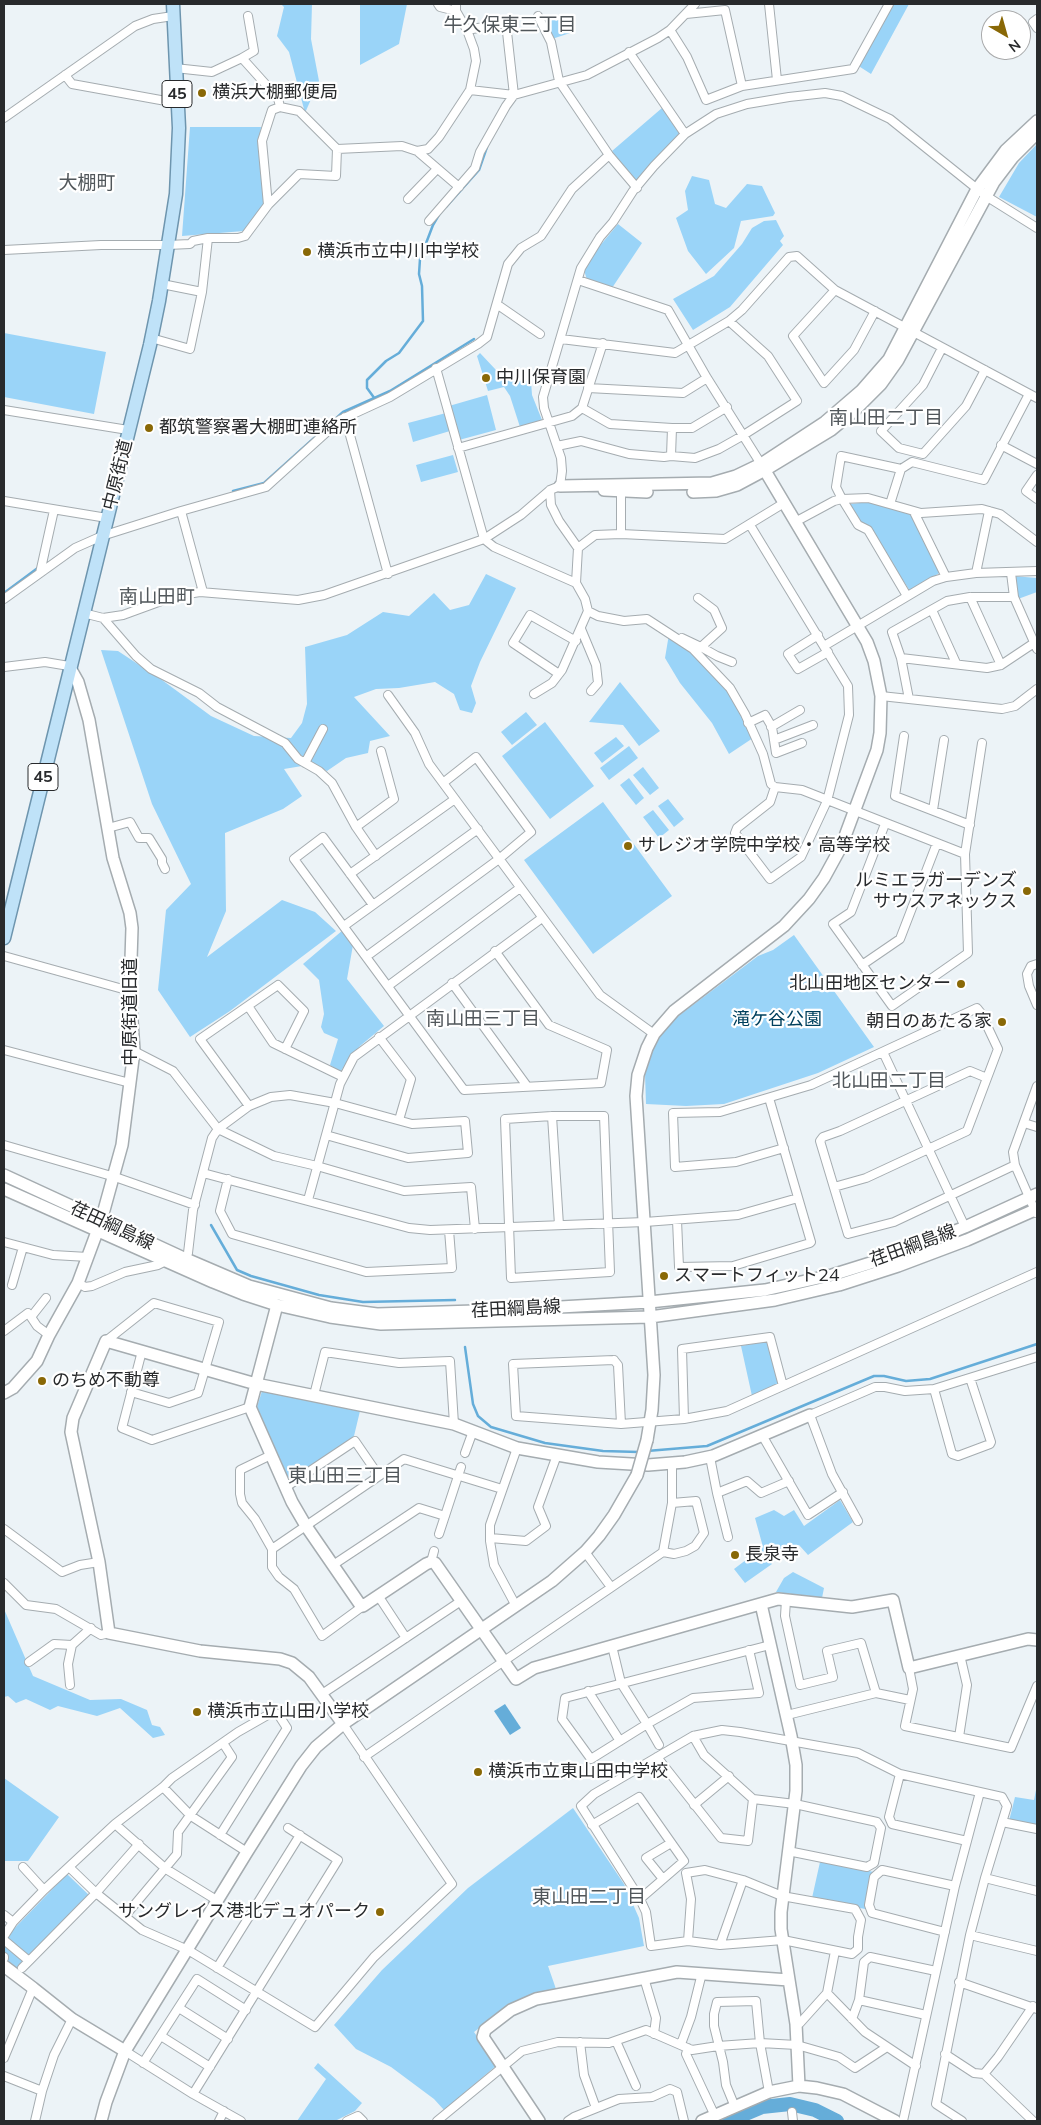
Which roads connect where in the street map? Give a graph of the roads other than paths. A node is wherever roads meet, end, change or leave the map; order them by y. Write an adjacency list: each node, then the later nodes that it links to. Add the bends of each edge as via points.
1 (438, 4): 5 (street, via 440,7)
2 (695, 4): 7 (street)
3 (769, 4): 18 (street)
4 (889, 4): 18 (street, via 853,69)
5 (456, 7): 12 (street)
6 (173, 10): 16 (main road, 中原街道 / 45); 17 (street, via 135,26)
7 (686, 14): 13 (street); 20 (street, via 725,10)
8 (248, 16): 15 (street, via 254,51)
9 (538, 16): 19 (street, via 551,42)
10 (1037, 19): 11 (street, via 1033,22)
11 (1037, 28)
12 (467, 30): 21 (street, via 476,61); 22 (street, via 506,23)
13 (670, 30): 14 (street); 20 (street, via 687,57 706,100)
14 (629, 52): 19 (street, via 587,76); 28 (street)
15 (242, 58): 16 (street, via 212,72); 24 (street, via 278,98)
16 (175, 68): 23 (main road, 中原街道 / 45)
17 (65, 75): 23 (street, via 72,84); 25 (street)
18 (777, 80): 20 (street)
19 (559, 81): 22 (street); 31 (street)
20 (742, 86)
21 (470, 90): 22 (street); 30 (street, via 439,137 428,149)
22 (514, 95): 33 (street, via 480,152 475,168)
23 (177, 103): 41 (main road, 中原街道 / 45, via 176,194)
24 (280, 107): 29 (street, via 298,111); 37 (street, via 272,110 262,141)
25 (4, 118)
26 (1037, 121): 35 (street, via 1006,150)
27 (1037, 133): 35 (street)
28 (685, 134): 34 (street); 35 (street, via 716,114 747,104 825,93 855,101 890,119)
29 (337, 149): 30 (street, via 402,146); 37 (street, via 336,176 299,174)
30 (417, 151): 32 (street)
31 (609, 155): 34 (street); 47 (street, via 572,189 541,236 521,248 508,264)
32 (437, 169): 33 (street); 36 (street)
33 (459, 187): 38 (street)
34 (637, 188): 43 (street, via 589,253)
35 (982, 193): 39 (street); 50 (street)
36 (408, 199)
37 (268, 205): 40 (street, via 245,236)
38 (429, 221)
39 (1037, 228)
40 (208, 238): 41 (street, via 190,244); 46 (street)
41 (168, 245): 42 (street); 44 (main road, 中原街道 / 45)
42 (4, 250)
43 (578, 280): 53 (street); 55 (street, via 668,310)
44 (162, 284): 46 (street); 52 (main road, 中原街道 / 45)
45 (835, 290): 48 (street); 48 (street, via 793,336 824,383 854,350); 49 (street, via 797,256 789,257)
46 (202, 292): 52 (street, via 190,349)
47 (498, 304): 51 (street); 57 (street, via 487,337)
48 (875, 311): 50 (street)
49 (729, 321): 55 (street); 70 (street, via 768,356 797,401)
50 (909, 331): 56 (street); 76 (street, via 861,391)
51 (540, 334)
52 (151, 338): 69 (main road, 中原街道 / 45)
53 (560, 339): 54 (street); 67 (street, via 543,397)
54 (603, 343): 55 (street, via 675,353); 60 (street)
55 (689, 344): 59 (street)
56 (942, 348): 58 (street); 58 (street, via 923,385 881,431 899,448 923,454 966,406)
57 (436, 368): 66 (street, via 390,397); 73 (street)
58 (985, 370): 61 (street)
59 (707, 378): 60 (street, via 683,393); 64 (street)
60 (588, 388): 63 (street)
61 (1029, 394): 62 (street); 71 (street)
62 (1037, 398)
63 (582, 408): 67 (street, via 572,416); 68 (street, via 610,424)
64 (727, 408): 68 (street, via 692,428); 70 (street)
65 (4, 410): 69 (street)
66 (345, 417): 87 (street, via 266,487); 102 (street)
67 (549, 423): 72 (street); 73 (street)
68 (672, 428): 74 (street)
69 (128, 430): 90 (main road, 中原街道 / 45)
70 (742, 436): 74 (street, via 695,458); 76 (street)
71 (1001, 445): 75 (street); 77 (street, via 984,480 912,462)
72 (556, 446): 74 (street, via 581,441 629,454); 79 (street, via 562,471)
73 (458, 448): 95 (street)
74 (670, 456)
75 (1037, 464)
76 (763, 467): 79 (street, via 712,483); 80 (street, via 737,484 716,491); 84 (street)
77 (900, 469): 81 (street, via 841,456 836,486); 85 (street)
78 (1037, 475): 82 (street, via 1026,491)
79 (555, 488): 80 (street); 95 (street); 97 (street, via 551,505)
80 (621, 492): 93 (street)
81 (842, 499): 85 (street, via 868,498); 91 (street); 107 (street, via 858,524 868,530)
82 (1037, 499)
83 (4, 501): 86 (street)
84 (784, 503): 91 (street); 92 (street)
85 (890, 504): 89 (street)
86 (54, 510): 90 (street); 101 (street)
87 (181, 511): 94 (street); 106 (street)
88 (989, 511): 89 (street); 96 (street, via 1000,514); 99 (street)
89 (914, 512): 103 (street)
90 (107, 518): 94 (main road, 中原街道 / 45)
91 (796, 522): 116 (street)
92 (750, 525): 93 (street, via 726,539); 118 (street)
93 (621, 534): 97 (street, via 595,535)
94 (102, 536): 101 (street, via 75,548); 114 (main road, 中原街道 / 45)
95 (484, 539): 102 (street); 104 (street, via 494,547)
96 (1037, 542)
97 (578, 548): 104 (street)
98 (1037, 571): 100 (street)
99 (976, 573): 100 (street); 103 (street)
100 (1010, 573): 109 (street)
101 (40, 574): 105 (street)
102 (388, 574): 106 (street, via 298,600)
103 (946, 577): 107 (street)
104 (576, 583): 113 (street)
105 (9, 592): 111 (street)
106 (203, 592): 115 (street, via 175,596 123,615)
107 (907, 596): 116 (street)
108 (970, 597): 109 (street); 112 (street, via 948,601); 128 (street)
109 (1014, 597): 121 (street)
110 (698, 598): 122 (street, via 714,610 722,628)
111 (4, 600)
112 (932, 610): 124 (street, via 892,632); 126 (street)
113 (588, 611): 117 (street); 119 (street, via 624,621 647,619)
114 (83, 613): 115 (street); 127 (main road, 中原街道 / 45)
115 (104, 618): 148 (street, via 150,669 285,742)
116 (858, 625): 123 (street); 135 (street, via 874,661)
117 (581, 629): 120 (street); 132 (street, via 596,665 598,683)
118 (818, 635): 123 (street); 123 (street, via 788,654 798,669)
119 (675, 636): 122 (street); 138 (street, via 693,649 730,688)
120 (576, 641): 130 (street); 130 (street, via 530,615 513,643)
121 (1036, 646): 128 (street)
122 (701, 647): 125 (street)
123 (826, 649): 152 (street, via 848,686 849,715)
124 (901, 658): 126 (street); 136 (street)
125 (732, 662)
126 (956, 663): 128 (street, via 987,668)
127 (70, 666): 129 (street, via 45,662); 158 (street, 中原街道旧道, via 89,720); 170 (main road, 中原街道 / 45)
128 (1000, 666)
129 (4, 667)
130 (560, 674): 133 (street)
131 (1037, 689): 136 (street, via 1015,706 1002,709)
132 (591, 691)
133 (534, 694)
134 (388, 695): 149 (street, via 415,733 428,764)
135 (881, 696): 136 (street); 154 (street, via 877,750)
136 (909, 699)
137 (800, 710): 140 (street)
138 (748, 723): 140 (street, via 765,715); 150 (street, via 763,754 771,784)
139 (813, 725): 143 (street)
140 (771, 727): 143 (street)
141 (323, 730): 148 (street)
142 (904, 736): 153 (street, via 895,796)
143 (774, 740): 145 (street, via 776,753)
144 (944, 740): 153 (street)
145 (802, 743)
146 (982, 744): 156 (street)
147 (381, 750): 157 (street, via 394,799)
148 (305, 763): 157 (street, via 332,783)
149 (443, 783): 151 (street); 163 (street, via 476,757 526,824 531,832)
150 (775, 787): 152 (street, via 802,790); 152 (street, via 770,802 735,833 770,879 801,857)
151 (455, 799): 159 (street); 162 (street)
152 (827, 801): 154 (street)
153 (933, 810): 156 (street)
154 (855, 812): 155 (street); 182 (street, via 824,878 796,914 674,1012)
155 (885, 824): 160 (street); 175 (street, via 851,912 834,924)
156 (970, 824): 161 (street)
157 (356, 827): 162 (street)
158 (108, 828): 164 (street, via 130,822 138,838 149,838 162,859); 178 (street, 中原街道旧道, via 113,858 130,913)
159 (478, 829): 163 (street); 167 (street)
160 (937, 843): 161 (street); 175 (street, via 900,939)
161 (965, 854): 175 (street, via 968,953 892,1006)
162 (376, 856): 165 (street)
163 (499, 859): 166 (street); 173 (street)
164 (164, 869)
165 (350, 874): 167 (street); 169 (street, via 323,837 294,859)
166 (520, 888): 168 (street); 177 (street)
167 (374, 904): 169 (street)
168 (542, 918): 171 (street); 182 (street, via 600,995)
169 (344, 926): 173 (street)
170 (4, 938)
171 (495, 951): 176 (street); 191 (street, via 549,1025 607,1050 601,1083)
172 (4, 956): 178 (street)
173 (367, 956): 177 (street)
174 (1037, 964): 179 (street, via 1031,966 1027,974)
175 (862, 965)
176 (452, 983): 181 (street); 191 (street)
177 (388, 986): 181 (street)
178 (130, 991): 186 (street, 中原街道旧道)
179 (1037, 1005)
180 (248, 1006): 184 (street, via 273,1043); 184 (street, via 278,985 304,1011); 196 (street, via 200,1039)
181 (409, 1015): 183 (street); 191 (street, via 464,1090)
182 (654, 1034): 221 (street, via 638,1075 636,1096)
183 (380, 1037): 188 (street, via 354,1057); 198 (street, via 411,1079)
184 (285, 1049): 188 (street)
185 (4, 1050): 190 (street)
186 (134, 1051): 190 (street, 中原街道旧道); 201 (street, via 173,1071)
187 (883, 1052): 189 (street, via 977,1008 998,1049); 193 (street, via 811,1086); 194 (street)
188 (343, 1077): 195 (street)
189 (987, 1078): 194 (street, via 970,1071); 205 (street, via 967,1131)
190 (130, 1083): 210 (street, 中原街道旧道)
191 (526, 1086)
192 (1037, 1086): 199 (street)
193 (769, 1098): 204 (street); 204 (street, via 720,1112 673,1113 675,1167 736,1162)
194 (906, 1101): 205 (street); 212 (street, via 823,1136 820,1141)
195 (335, 1103): 196 (street, via 290,1095 271,1097); 198 (street); 202 (street)
196 (249, 1106): 201 (street)
197 (552, 1116): 222 (street, via 604,1116); 223 (street); 225 (street, via 505,1119)
198 (399, 1120): 202 (street, via 412,1124 465,1121 468,1153 408,1158)
199 (1024, 1123): 200 (street); 206 (street, via 1013,1152)
200 (1037, 1127)
201 (218, 1129): 207 (street, via 274,1156); 208 (street, via 212,1138)
202 (326, 1135): 207 (street)
203 (4, 1145): 210 (street)
204 (784, 1148): 216 (street)
205 (929, 1150): 212 (street, via 866,1178); 214 (street)
206 (1015, 1165): 214 (street); 215 (street)
207 (318, 1166): 217 (street); 227 (street, via 404,1191 471,1187)
208 (203, 1173): 211 (street); 218 (street)
209 (4, 1175): 224 (street, 荏田綱島線)
210 (115, 1177): 218 (street); 224 (street, 中原街道旧道)
211 (228, 1179): 217 (street); 228 (street, via 220,1210 232,1234 366,1272 452,1268)
212 (834, 1188): 214 (street, via 848,1234 894,1222)
213 (4, 1189): 224 (street, 荏田綱島線)
214 (950, 1196): 226 (street)
215 (1033, 1196): 219 (street); 226 (street, 荏田綱島線)
216 (798, 1198): 220 (street, via 738,1215); 220 (street, via 811,1242 732,1266 679,1267)
217 (308, 1200): 228 (street, via 409,1228)
218 (195, 1205): 232 (street)
219 (1036, 1211): 241 (street, 荏田綱島線, via 907,1263 838,1285 775,1300)
220 (677, 1220): 221 (street)
221 (646, 1222): 222 (street); 238 (street)
222 (609, 1223): 223 (street); 225 (street, via 610,1272 512,1278)
223 (559, 1225): 225 (street)
224 (99, 1226): 231 (street, 中原街道旧道); 232 (street, 荏田綱島線); 233 (street, 荏田綱島線)
225 (509, 1227): 227 (street)
226 (965, 1227): 238 (street, 荏田綱島線, via 896,1255 832,1275 765,1290)
227 (475, 1229): 228 (street)
228 (449, 1230)
229 (4, 1242): 230 (street)
230 (22, 1247): 231 (street, via 53,1255); 236 (street)
231 (88, 1257): 235 (street, 中原街道旧道)
232 (186, 1260): 238 (street, 荏田綱島線, via 282,1296 331,1308 377,1314)
233 (166, 1261): 235 (street, via 125,1272 92,1286); 239 (street, 荏田綱島線, via 227,1288)
234 (1037, 1272): 250 (street)
235 (78, 1283): 243 (street, 中原街道旧道)
236 (12, 1285)
237 (46, 1298): 240 (street)
238 (649, 1302): 241 (street)
239 (278, 1304): 241 (street, 荏田綱島線, via 330,1317 381,1324); 249 (street)
240 (30, 1317): 242 (street, via 28,1313); 243 (street)
241 (650, 1317): 258 (street, via 654,1375)
242 (4, 1331)
243 (49, 1335): 253 (street, 中原街道旧道, via 37,1361)
244 (106, 1341): 245 (street); 247 (street, via 154,1303 219,1322); 288 (street, via 73,1418 71,1432)
245 (142, 1351): 247 (street); 252 (street)
246 (1037, 1357): 248 (street)
247 (206, 1370): 249 (street); 252 (street, via 198,1393 169,1403)
248 (970, 1378): 251 (street); 251 (street, via 991,1442 958,1456 952,1454)
249 (256, 1384): 254 (street); 255 (street)
250 (783, 1386): 257 (street, via 727,1411); 257 (street, via 770,1337 682,1350)
251 (934, 1389): 256 (street, via 875,1388)
252 (131, 1392): 255 (street, via 122,1428 152,1440)
253 (4, 1394)
254 (314, 1395): 259 (street); 259 (street, via 325,1352 400,1363 450,1361)
255 (250, 1407): 265 (street)
256 (810, 1415): 262 (street); 275 (street, via 832,1474)
257 (684, 1419): 258 (street)
258 (650, 1422): 260 (street); 286 (street, bridge, via 636,1476 614,1515)
259 (454, 1424): 261 (street)
260 (621, 1424): 260 (street, via 618,1365 614,1360 513,1364 516,1416)
261 (474, 1431): 263 (street); 264 (street)
262 (762, 1435): 267 (street); 272 (street)
263 (517, 1448): 266 (street); 274 (street)
264 (465, 1454)
265 (271, 1455): 273 (street); 285 (street, via 240,1470 240,1486 242,1503)
266 (557, 1455): 268 (street, via 598,1462); 284 (street, via 538,1507 546,1526 526,1541)
267 (710, 1457): 268 (street); 276 (street)
268 (672, 1463): 277 (street)
269 (461, 1466): 270 (street)
270 (458, 1475): 271 (street, via 404,1459); 274 (street); 278 (street)
271 (379, 1476): 273 (street, via 355,1441); 280 (street)
272 (788, 1481): 275 (street, via 808,1515); 276 (street, via 761,1493 747,1481)
273 (286, 1488): 280 (street)
274 (502, 1489): 284 (street, via 490,1525)
275 (843, 1492): 279 (street)
276 (717, 1493): 283 (street)
277 (672, 1503): 287 (street); 287 (street, via 696,1501 704,1533 696,1546 686,1551)
278 (445, 1516): 282 (street); 289 (street, via 419,1508)
279 (858, 1521)
280 (306, 1526): 285 (street); 289 (street)
281 (4, 1529): 288 (street, via 62,1572)
282 (439, 1534)
283 (728, 1537)
284 (490, 1538): 297 (street, via 494,1565)
285 (272, 1549): 296 (street, via 272,1567 294,1588 322,1636)
286 (585, 1552): 291 (street); 297 (street)
287 (664, 1552): 291 (street)
288 (99, 1562): 300 (street)
289 (333, 1566): 296 (street)
290 (4, 1583): 298 (street, via 26,1605 56,1609)
291 (611, 1587): 308 (street)
292 (379, 1597): 294 (street, via 433,1556); 296 (street); 301 (street)
293 (786, 1600): 295 (street); 310 (street, via 852,1607 892,1600); 315 (street, via 785,1616 800,1685 833,1677 827,1651 861,1643)
294 (461, 1601): 299 (street); 301 (street)
295 (761, 1604): 304 (street); 305 (street)
296 (363, 1606)
297 (516, 1606): 299 (street)
298 (91, 1628): 300 (street, via 102,1635); 303 (street)
299 (481, 1630): 308 (street); 319 (street)
300 (109, 1634): 316 (street, via 200,1651 280,1659 304,1672)
301 (406, 1638): 316 (street)
302 (1037, 1640): 307 (street, via 1028,1639)
303 (72, 1645): 309 (street, via 54,1644); 312 (street, via 68,1664)
304 (770, 1645): 306 (street); 318 (street)
305 (612, 1646): 308 (street, via 534,1668 516,1679); 311 (street)
306 (749, 1650): 311 (street); 320 (street, via 759,1693 693,1698)
307 (960, 1655): 310 (street); 322 (street, via 967,1685)
308 (503, 1661): 327 (street)
309 (29, 1662)
310 (909, 1668): 317 (street, via 913,1689)
311 (621, 1683): 314 (street); 320 (street)
312 (70, 1685)
313 (1037, 1686): 322 (street, via 1011,1748)
314 (588, 1691): 324 (street); 324 (street, via 565,1698 562,1719 591,1759)
315 (876, 1693): 317 (street); 318 (street)
316 (322, 1694): 319 (street)
317 (910, 1700): 322 (street, via 905,1726)
318 (787, 1717): 323 (street)
319 (343, 1724): 327 (street); 348 (street, via 316,1747 301,1766)
320 (647, 1724): 324 (street); 326 (street)
321 (693, 1736): 323 (street, via 722,1730); 328 (street); 330 (street, via 704,1755)
322 (959, 1737)
323 (792, 1739): 329 (street, via 858,1753); 334 (street, via 796,1766)
324 (620, 1741)
325 (223, 1743): 331 (street); 336 (street, via 232,1756); 342 (street, via 273,1712 287,1728)
326 (660, 1744)
327 (364, 1757): 385 (street, via 452,1884 374,1957 315,2027)
328 (657, 1757): 335 (street); 339 (street, via 594,1794 581,1806)
329 (900, 1774): 332 (street); 344 (street, via 889,1817 892,1824)
330 (728, 1776): 333 (street); 335 (street)
331 (163, 1787): 336 (street); 338 (street)
332 (980, 1792): 337 (street, via 1002,1797 1007,1806); 344 (street)
333 (753, 1799): 334 (street); 335 (street, via 748,1841 721,1838)
334 (795, 1804): 347 (street); 347 (street, via 877,1822 881,1828 874,1862 867,1868)
335 (694, 1805)
336 (191, 1816): 342 (street); 351 (street, via 178,1832 177,1854)
337 (1002, 1822): 341 (street); 352 (street)
338 (115, 1824): 346 (street); 350 (street)
339 (592, 1825): 345 (street, via 639,1797); 360 (street)
340 (288, 1828): 343 (street)
341 (1037, 1829)
342 (220, 1835): 348 (street)
343 (300, 1835): 378 (street); 385 (street, via 338,1860)
344 (967, 1840): 355 (street)
345 (671, 1843): 353 (street, via 684,1861); 353 (street, via 646,1858)
346 (139, 1844): 351 (street); 358 (street)
347 (788, 1851): 359 (street)
348 (247, 1852): 361 (street)
349 (23, 1867): 356 (street)
350 (69, 1867): 356 (street); 358 (street)
351 (166, 1868): 361 (street); 363 (street)
352 (985, 1878): 357 (street); 366 (street)
353 (663, 1879): 360 (street)
354 (743, 1880): 359 (street); 370 (street, via 705,1870 686,1873 691,1899); 371 (street)
355 (955, 1886): 365 (street); 365 (street, via 882,1870 874,1877 869,1905 872,1913)
356 (44, 1890): 364 (street)
357 (1037, 1891)
358 (96, 1893): 363 (street); 375 (street)
359 (782, 1896): 369 (street); 373 (street, via 856,1909 861,1920 858,1949 852,1954)
360 (640, 1898): 370 (street, via 646,1912 651,1946)
361 (218, 1901): 372 (street)
362 (4, 1915): 364 (street)
363 (125, 1916): 372 (street, via 142,1930)
364 (13, 1922): 367 (street)
365 (946, 1932): 379 (street)
366 (970, 1935): 374 (street); 383 (street)
367 (4, 1936)
368 (4, 1940): 375 (street)
369 (783, 1940): 371 (street); 373 (street); 382 (street)
370 (688, 1941): 371 (street)
371 (720, 1945)
372 (188, 1950): 378 (street); 405 (street)
373 (835, 1951): 386 (street)
374 (1037, 1952)
375 (29, 1961): 377 (street)
376 (4, 1966): 384 (street)
377 (22, 1968)
378 (217, 1968): 385 (street)
379 (936, 1971): 387 (street, via 870,1957 864,1962); 391 (street)
380 (702, 1973): 381 (street, via 677,1972); 382 (street); 402 (street)
381 (644, 1978): 395 (street, via 656,2018); 411 (street, via 536,1999 511,2010 483,2033 484,2041)
382 (789, 1980): 394 (street)
383 (960, 1982): 389 (street); 406 (street)
384 (33, 1988): 392 (street); 407 (street)
385 (258, 1991): 390 (street)
386 (827, 1993): 393 (street); 394 (street)
387 (859, 2000): 391 (street); 393 (street)
388 (179, 2008): 390 (street, via 197,1979); 396 (street); 397 (street)
389 (1035, 2008): 412 (street)
390 (246, 2010): 397 (street)
391 (926, 2015): 409 (street)
392 (72, 2019): 405 (street); 416 (street)
393 (852, 2019): 404 (street)
394 (796, 2024): 401 (street)
395 (654, 2034): 398 (street, via 646,2030); 402 (street)
396 (161, 2036): 408 (street); 410 (street)
397 (228, 2039): 410 (street)
398 (616, 2041): 399 (street); 414 (street)
399 (580, 2042): 411 (street, via 558,2042 522,2051); 420 (street, via 584,2075)
400 (760, 2043): 401 (street); 403 (street); 403 (street, via 756,2001 717,2002 714,2014); 417 (street)
401 (796, 2045): 404 (street, via 839,2057 855,2068); 415 (street)
402 (684, 2046): 403 (street, via 692,2050); 423 (street)
403 (718, 2046): 419 (street)
404 (887, 2047): 409 (street)
405 (125, 2051): 408 (street); 425 (street)
406 (945, 2054): 412 (street, via 974,2074); 438 (street, via 936,2104)
407 (4, 2058)
408 (143, 2062): 418 (street)
409 (916, 2066): 437 (street)
410 (210, 2067): 418 (street)
411 (502, 2067): 430 (street); 431 (street)
412 (984, 2074): 439 (street)
413 (4, 2076): 416 (street)
414 (636, 2086)
415 (799, 2086): 417 (street); 436 (street, via 843,2094)
416 (42, 2091): 424 (street)
417 (769, 2092): 419 (street)
418 (193, 2094): 421 (street)
419 (735, 2107): 423 (street)
420 (596, 2108): 432 (street); 433 (street, via 619,2099 652,2097 670,2089 677,2092)
421 (224, 2111): 426 (street); 427 (street)
422 (792, 2112): 435 (street)
423 (714, 2116): 434 (street)
424 (35, 2121)
425 (101, 2121)
426 (219, 2121)
427 (241, 2121)
428 (347, 2121): 429 (street, via 358,2116)
429 (363, 2121)
430 (437, 2121)
431 (539, 2121)
432 (568, 2121)
433 (684, 2121)
434 (702, 2121)
435 (793, 2121)
436 (895, 2121)
437 (903, 2121)
438 (962, 2121)
439 (1033, 2121)

